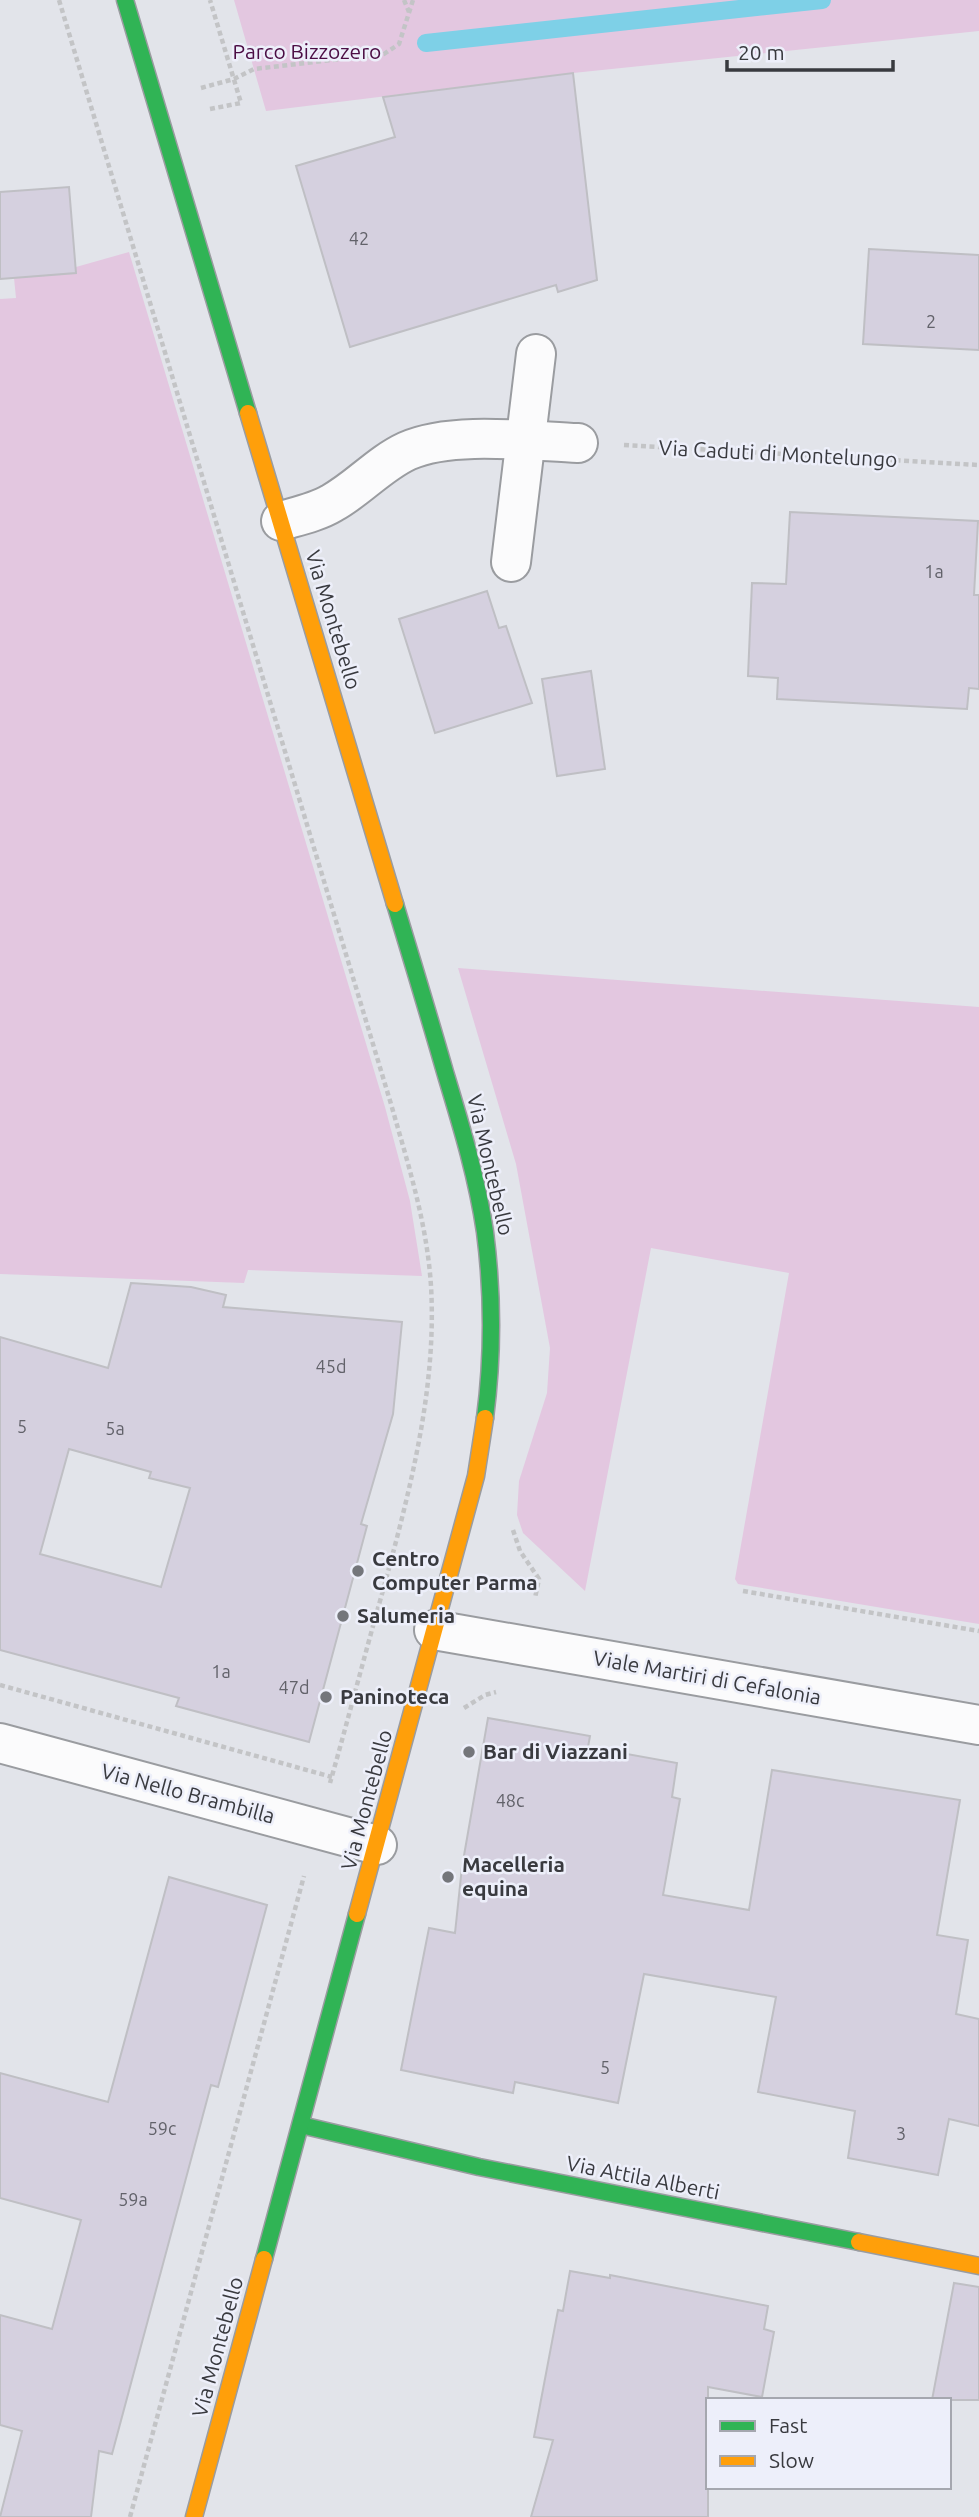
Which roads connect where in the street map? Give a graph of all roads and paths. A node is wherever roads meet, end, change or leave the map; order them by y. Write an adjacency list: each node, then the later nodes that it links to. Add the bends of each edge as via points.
1 (59, 0): 21 (path, via 391,1104 425,1233 432,1332 422,1424 404,1511)
2 (125, 0): 11 (street, Via Montebello)
3 (210, 0): 6 (path)
4 (404, 0): 5 (path)
5 (409, 13)
6 (234, 79)
7 (536, 354): 8 (street)
8 (526, 441): 9 (street); 11 (street, via 453,440 409,450 330,505); 12 (street)
9 (578, 443): 10 (path, Via Caduti di Montelungo)
10 (979, 465)
11 (281, 522): 14 (street, Via Montebello, via 468,1148 487,1239 492,1344 487,1412 476,1476)
12 (510, 562)
13 (744, 1591): 15 (path)
14 (435, 1630): 19 (street, Viale Martiri di Cefalonia); 23 (street, Via Montebello)
15 (979, 1631)
16 (0, 1685): 21 (path)
17 (502, 1690): 18 (path)
18 (458, 1713)
19 (979, 1725)
20 (0, 1743): 22 (street, Via Nello Brambilla)
21 (332, 1777): 22 (path)
22 (317, 1829): 23 (street, Via Nello Brambilla); 26 (path)
23 (377, 1846): 24 (street, Via Montebello)
24 (301, 2126): 25 (street, Via Attila Alberti, via 478,2167); 27 (street, Via Montebello)
25 (979, 2266)
26 (130, 2517)
27 (194, 2517)

